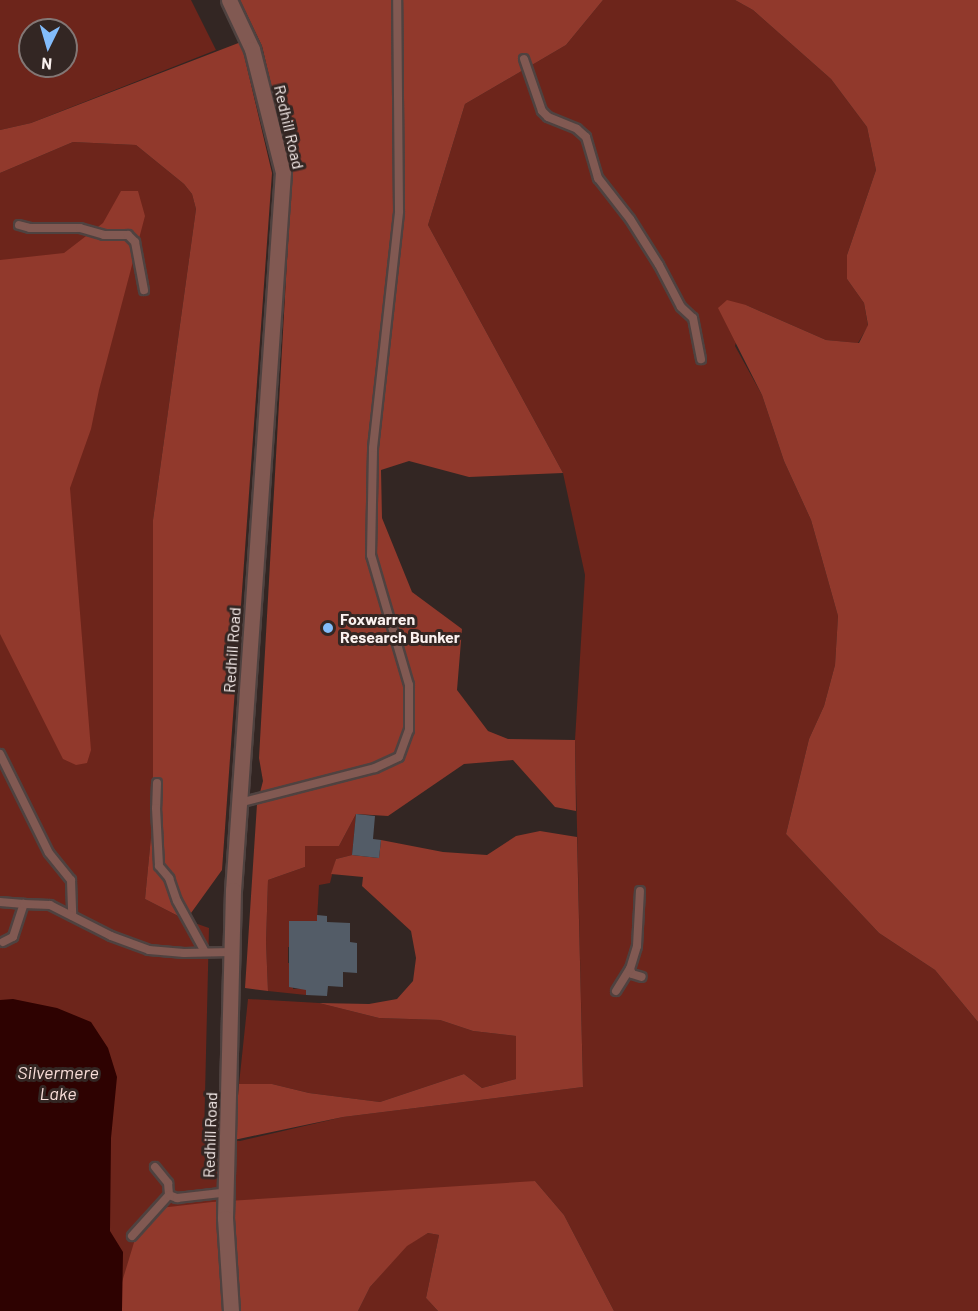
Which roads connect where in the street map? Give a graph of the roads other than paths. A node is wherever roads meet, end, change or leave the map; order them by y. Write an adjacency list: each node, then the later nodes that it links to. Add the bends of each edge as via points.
1 (229, 0): 9 (street, Redhill Road, via 252,49 283,172)
2 (397, 0): 9 (lane, via 399,211 373,448 371,555 409,685 409,730 399,757 375,768)
3 (524, 59): 6 (lane, via 542,111 586,137 598,178 630,219 681,307 693,318)
4 (19, 225): 5 (lane, via 128,235 135,242)
5 (144, 290)
6 (701, 359)
7 (0, 754): 13 (lane, via 49,853 71,880)
8 (157, 783): 15 (lane, via 159,866 169,878)
9 (239, 803): 16 (street, Redhill Road)
10 (640, 891): 17 (lane, via 637,946)
11 (0, 902): 12 (lane)
12 (24, 904): 13 (lane, via 50,905); 14 (lane, via 14,937)
13 (72, 916): 15 (lane, via 149,950)
14 (3, 942)
15 (205, 952): 16 (lane)
16 (232, 952): 24 (street, Redhill Road, via 225,1218)
17 (630, 969): 18 (lane, via 632,974); 19 (lane)
18 (642, 977)
19 (616, 992)
20 (155, 1167): 22 (lane, via 168,1184)
21 (221, 1193): 22 (lane, via 177,1198)
22 (169, 1195): 23 (lane)
23 (132, 1236)
24 (231, 1311)

